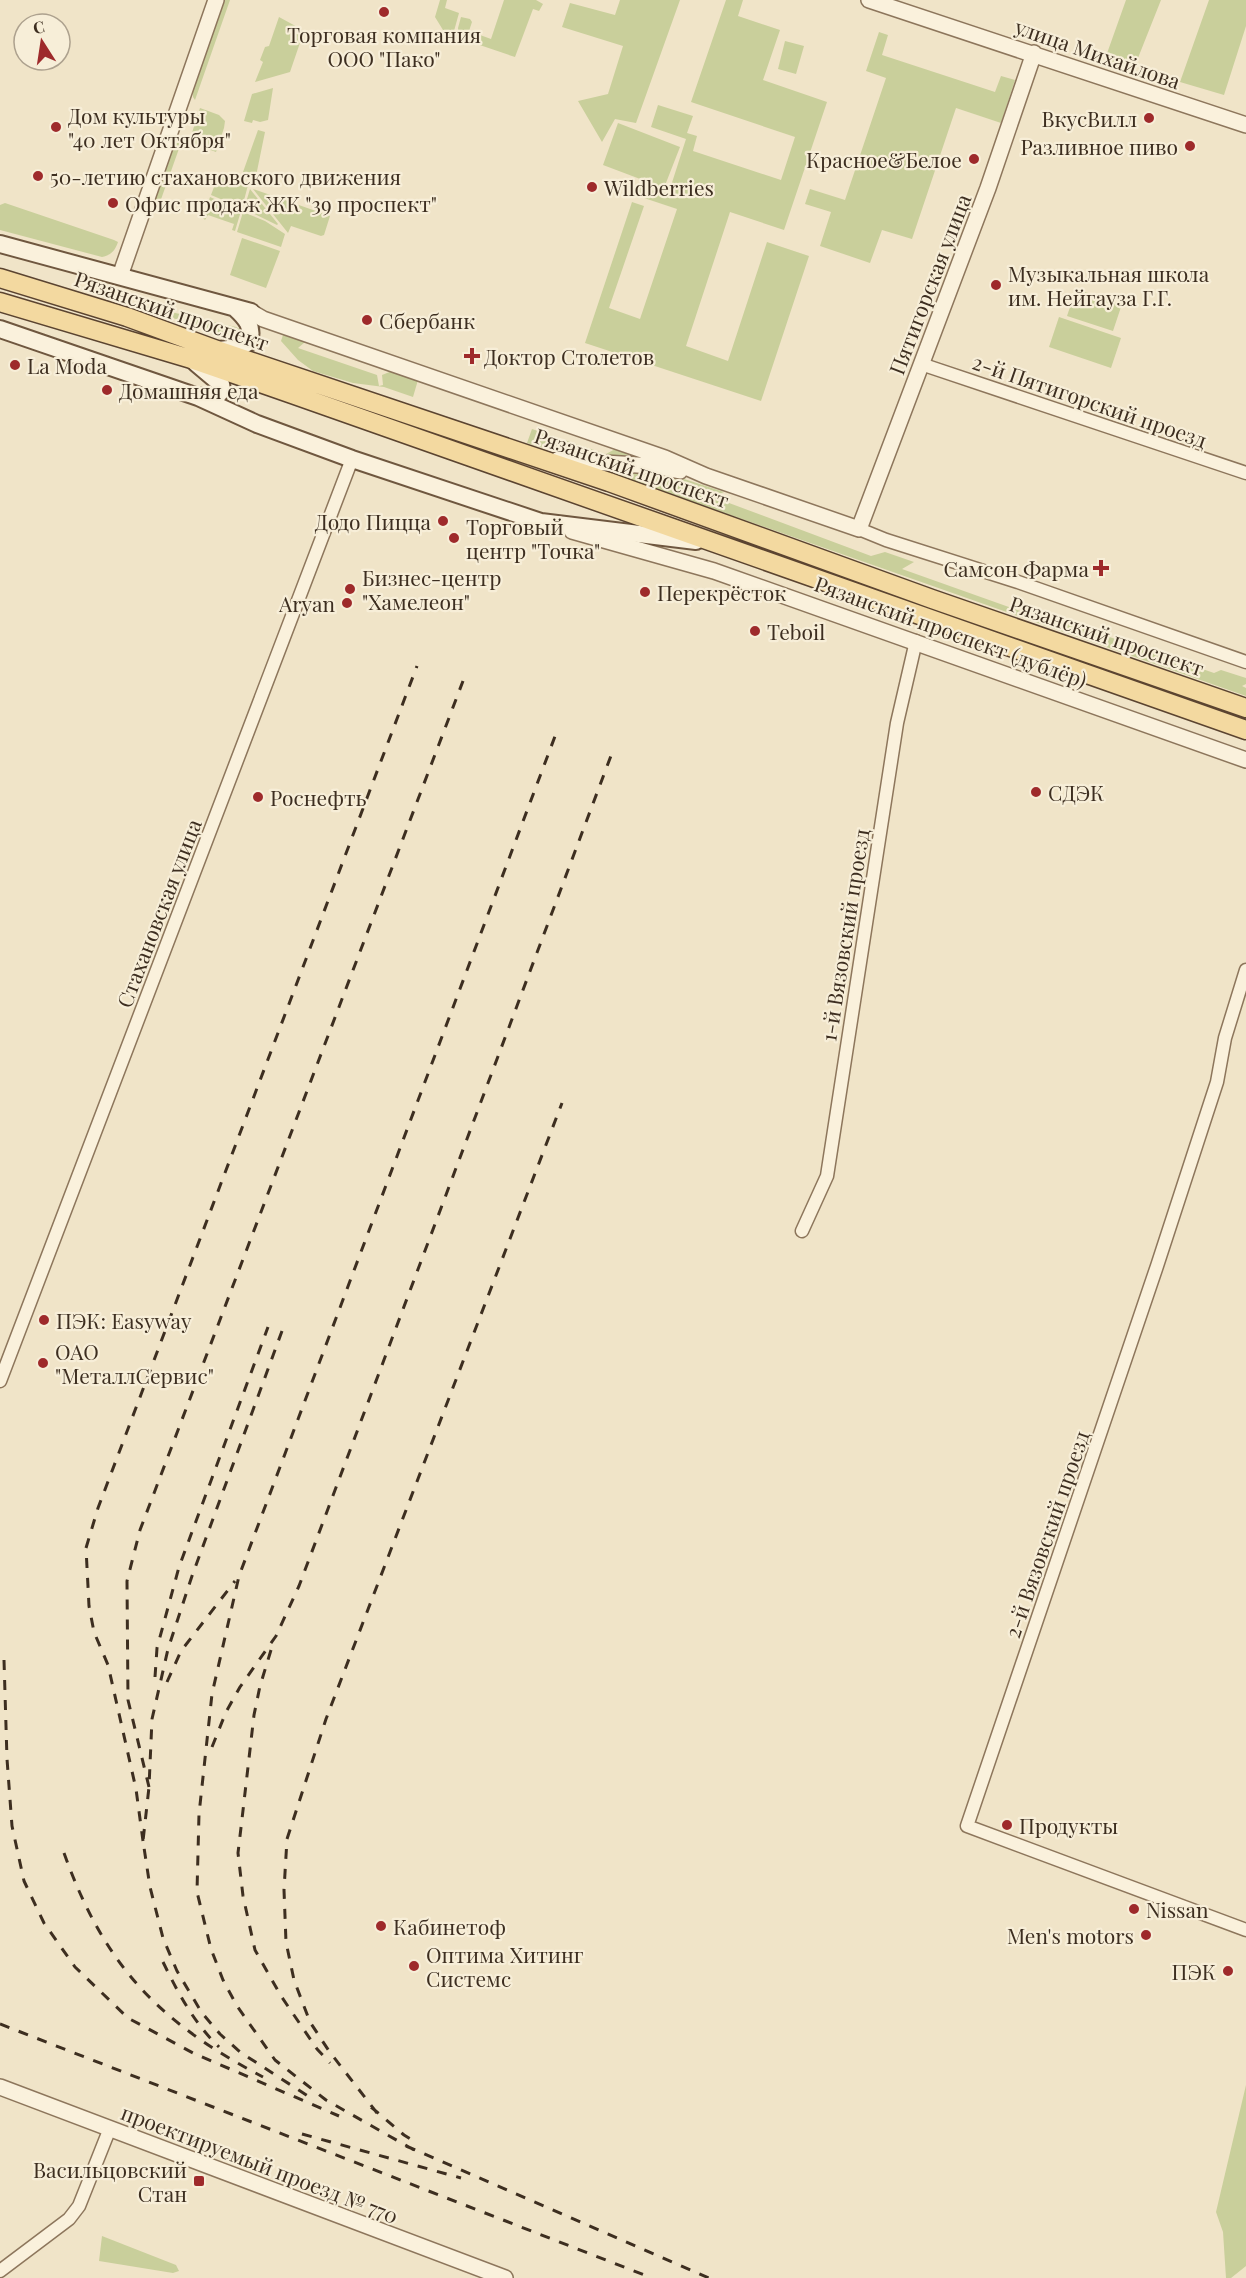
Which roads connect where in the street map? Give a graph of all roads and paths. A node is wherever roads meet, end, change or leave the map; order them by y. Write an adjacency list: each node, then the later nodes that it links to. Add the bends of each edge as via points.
1 (216, 0): 6 (street)
2 (868, 0): 3 (street, улица Михайлова)
3 (1034, 53): 4 (street, улица Михайлова); 13 (street, Пятигорская улица)
4 (1246, 124)
5 (0, 244): 6 (main road)
6 (120, 276): 9 (main road)
7 (0, 278): 11 (main road, Рязанский проспект)
8 (0, 302): 12 (main road, Рязанский проспект)
9 (243, 310): 11 (main road, via 251,328 249,342 239,348); 20 (street, via 665,458)
10 (0, 329): 15 (main road, Рязанский проспект (дублёр))
11 (217, 350): 17 (main road, Рязанский проспект)
12 (191, 359): 14 (main road); 23 (main road, Рязанский проспект)
13 (921, 364): 19 (street, 2-й Пятигорский проезд); 22 (street, Пятигорская улица)
14 (221, 384): 15 (main road, via 218,395); 16 (main road)
15 (198, 397): 16 (main road, Рязанский проспект (дублёр))
16 (257, 424): 18 (main road, Рязанский проспект (дублёр))
17 (536, 457): 20 (street, via 653,466); 26 (main road, Рязанский проспект)
18 (352, 459): 21 (main road, Рязанский проспект (дублёр)); 31 (street, Стахановская улица)
19 (1246, 473)
20 (706, 476): 22 (street)
21 (541, 522): 23 (main road); 24 (street, Рязанский проспект (дублёр), via 714,571)
22 (859, 529): 25 (street)
23 (714, 543): 27 (main road, Рязанский проспект)
24 (916, 641): 28 (street, Рязанский проспект (дублёр)); 30 (street, 1-й Вязовский проезд, via 897,723 827,1176)
25 (1246, 662)
26 (1246, 708)
27 (1246, 730)
28 (1246, 760)
29 (1246, 970): 32 (street, 2-й Вязовский проезд, via 1225,1038 1211,1103 967,1827)
30 (802, 1231)
31 (0, 1381)
32 (1246, 1930)
33 (0, 2086): 34 (street, проектируемый проезд № 770)
34 (110, 2128): 35 (street, via 79,2206 69,2219); 36 (street, проектируемый проезд № 770)
35 (0, 2271)
36 (505, 2278)

